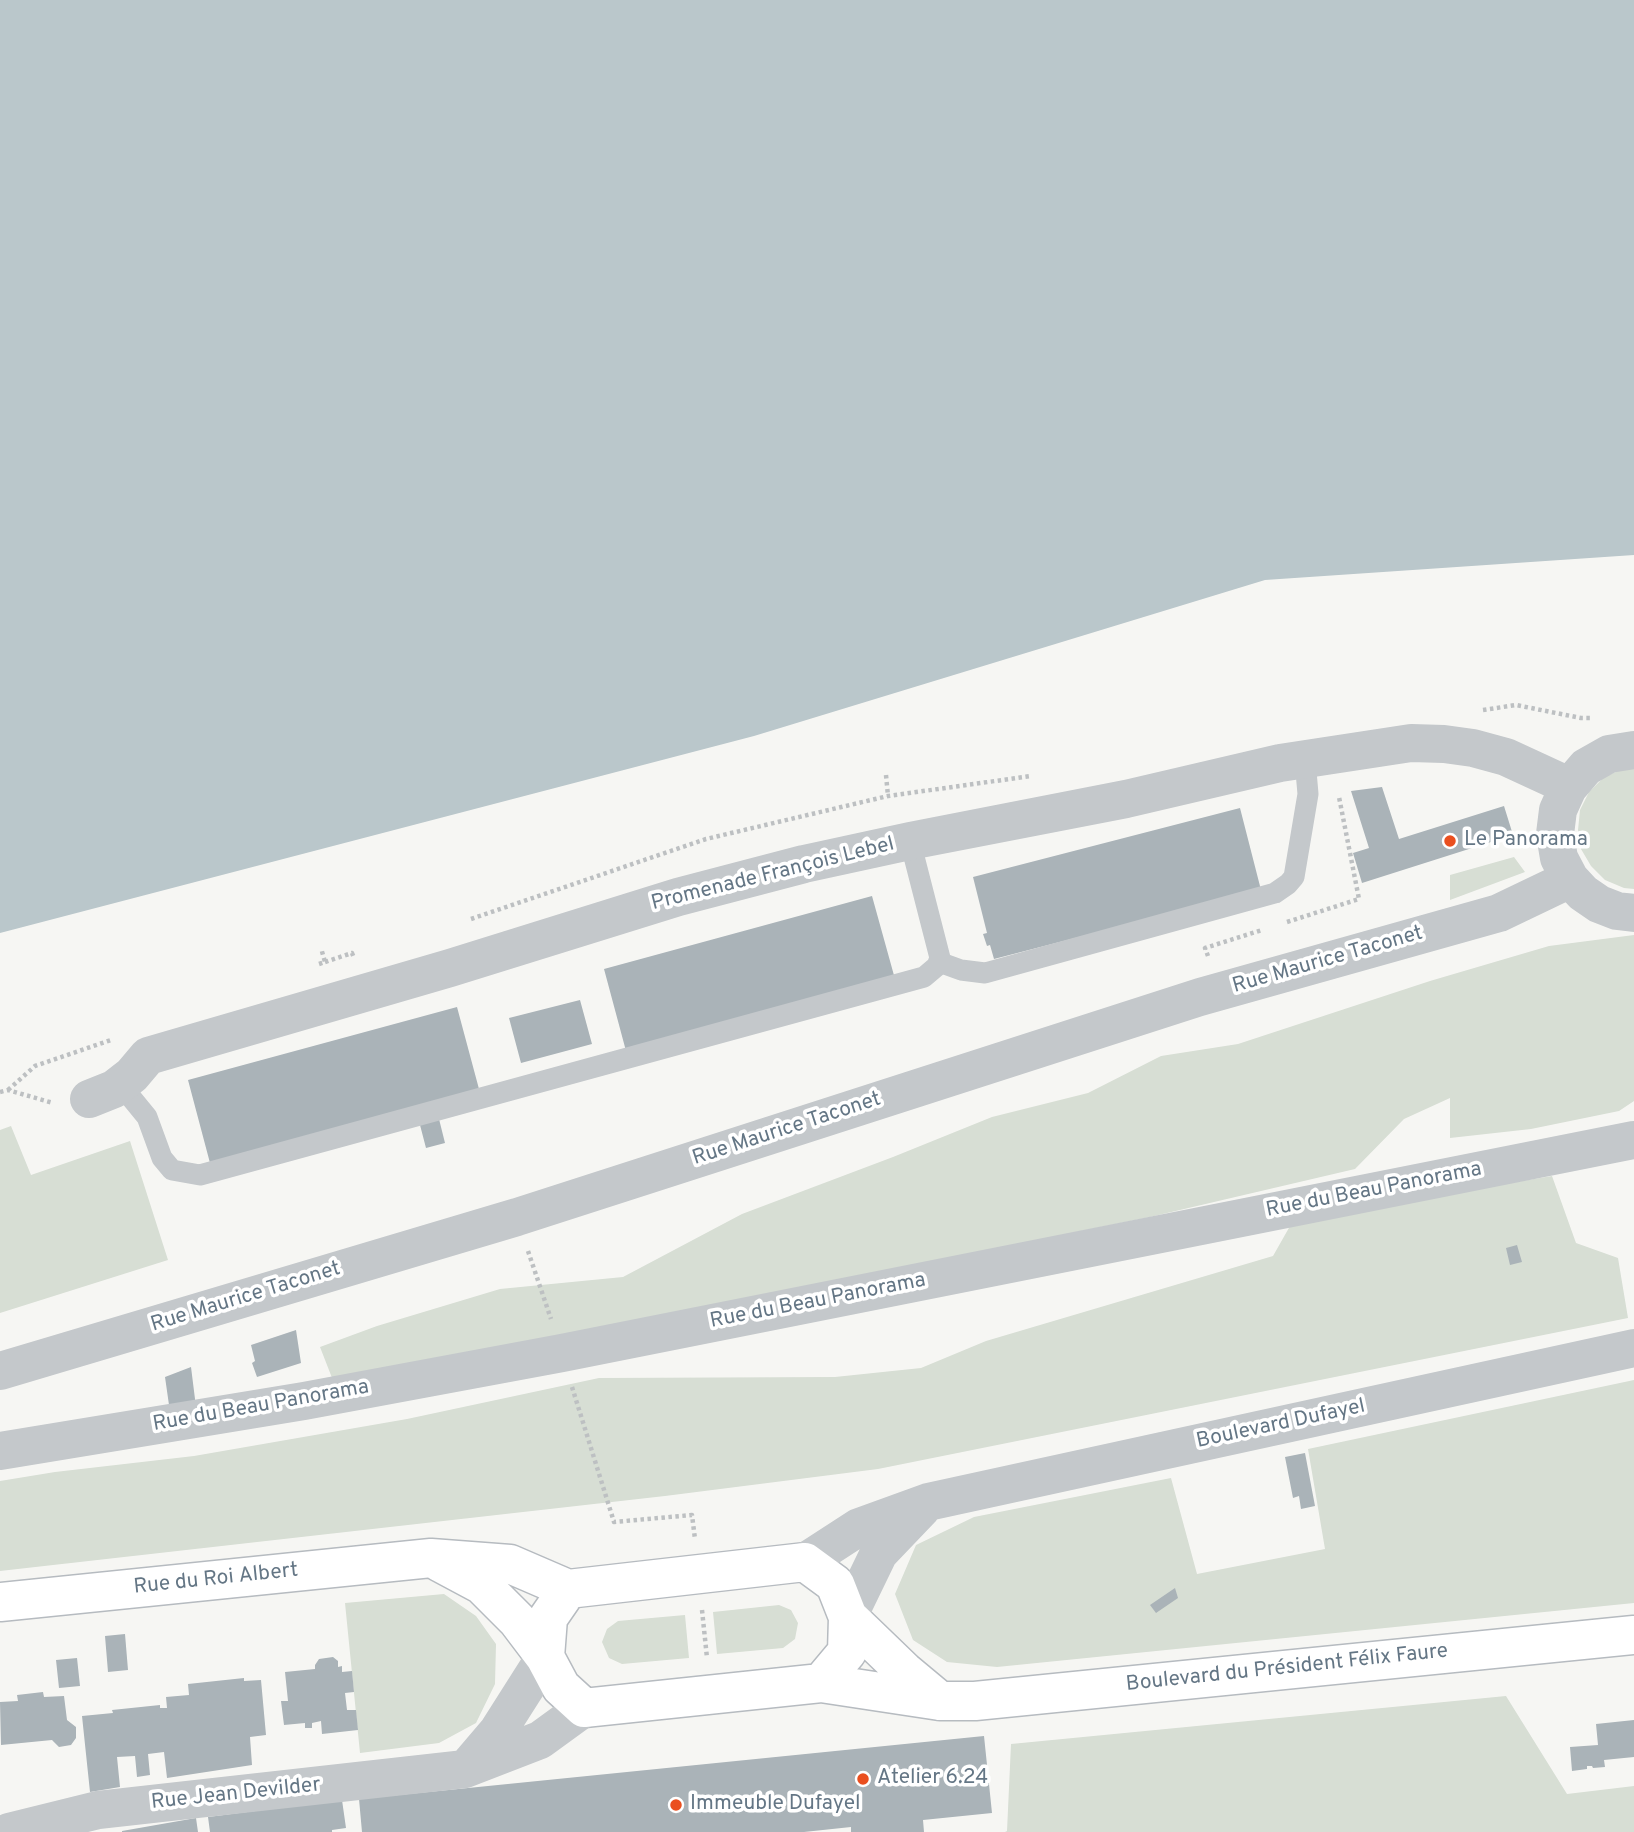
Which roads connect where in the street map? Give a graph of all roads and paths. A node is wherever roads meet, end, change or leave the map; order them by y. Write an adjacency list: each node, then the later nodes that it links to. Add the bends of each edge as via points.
1 (1634, 750): 4 (street, via 1609,754 1586,767)
2 (1305, 760): 4 (street, Promenade François Lebel, via 1411,743 1444,744 1506,757); 6 (street, Promenade François Lebel); 13 (lane, via 1308,794 1294,877 1275,893 985,973)
3 (886, 775): 5 (path)
4 (1568, 788): 8 (street, via 1558,810 1555,834 1559,858)
5 (888, 796)
6 (910, 841): 13 (lane); 14 (street, Promenade François Lebel, via 678,897 148,1056 132,1075)
7 (1352, 866): 9 (path)
8 (1570, 879): 10 (street, via 1599,904); 20 (street, Rue Maurice Taconet, via 1499,913 1200,997 517,1217)
9 (1358, 889)
10 (1634, 913)
11 (321, 948): 12 (path)
12 (324, 958)
13 (939, 961): 14 (lane, via 924,977 200,1175 172,1170 162,1158 147,1117)
14 (104, 1091): 15 (path, via 59,1105 8,1090)
15 (0, 1092)
16 (1634, 1140): 22 (street, Rue du Beau Panorama, via 548,1355)
17 (529, 1254): 18 (path)
18 (554, 1330)
19 (1634, 1348): 23 (street, Boulevard Dufayel)
20 (0, 1371)
21 (571, 1384): 26 (path, via 614,1522 692,1515)
22 (0, 1451)
23 (928, 1502): 25 (street, Boulevard Dufayel, via 859,1527); 29 (street, via 879,1553)
24 (431, 1558): 27 (street, Rue du Roi Albert, via 510,1564); 28 (street, Rue du Roi Albert); 31 (street, via 482,1585)
25 (805, 1562): 26 (street); 29 (street, via 835,1584)
26 (699, 1574): 27 (street); 33 (path)
27 (568, 1589): 31 (street, via 548,1618)
28 (0, 1602)
29 (848, 1617): 32 (street, via 847,1652); 34 (street)
30 (1634, 1635): 34 (street, Boulevard du Président Félix Faure)
31 (545, 1657): 35 (street, via 561,1687); 36 (street, via 498,1731)
32 (821, 1683): 33 (street, Boulevard du Président Félix Faure); 34 (street, Boulevard du Président Félix Faure)
33 (710, 1695): 35 (street, Boulevard du Président Félix Faure)
34 (940, 1701)
35 (584, 1708): 36 (street, Rue Jean Devilder, via 540,1740)
36 (465, 1769): 37 (street, Rue Jean Devilder, via 98,1810)
37 (9, 1832)

